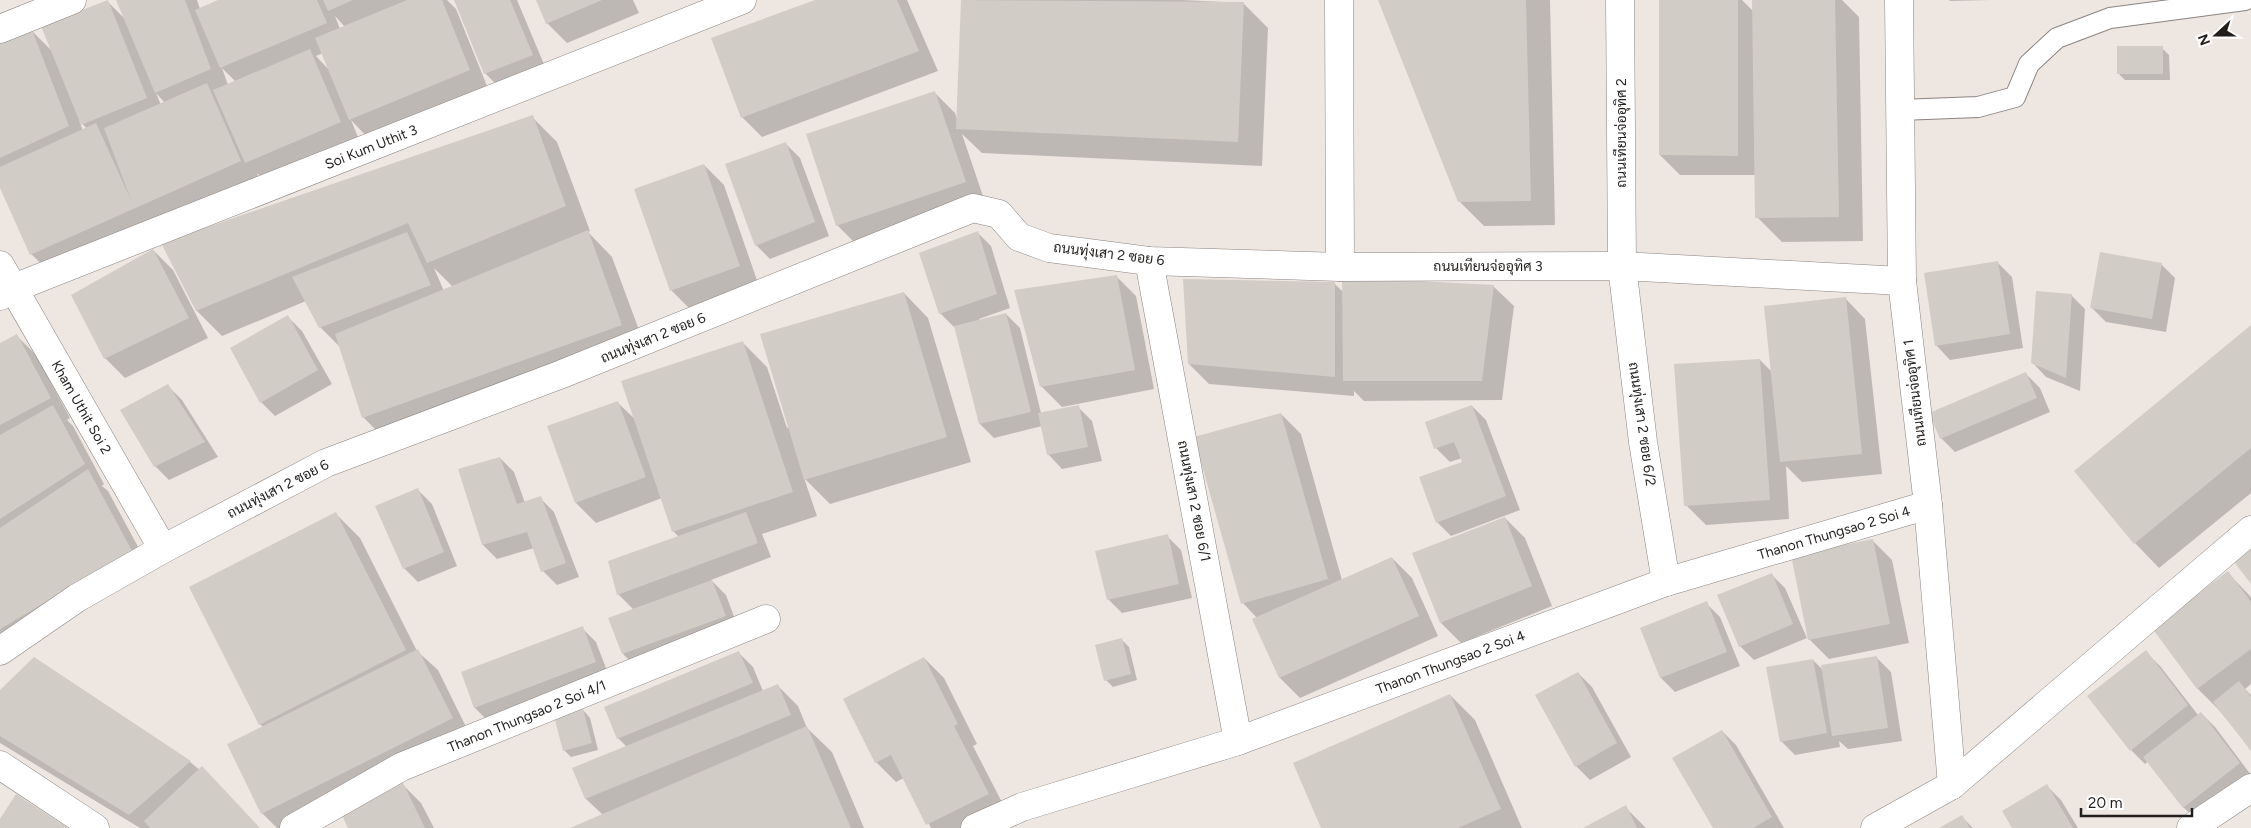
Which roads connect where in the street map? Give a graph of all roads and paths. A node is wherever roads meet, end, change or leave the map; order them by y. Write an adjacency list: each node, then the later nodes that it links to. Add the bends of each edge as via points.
1 (72, 0): 7 (street)
2 (742, 0): 14 (street, Soi Kum Uthit 3)
3 (1339, 0): 12 (street)
4 (1620, 0): 11 (street, ถนนเทียนจ่ออุทิศ 2)
5 (1899, 0): 8 (street, ถนนเทียนจ่ออุทิศ 1)
6 (2245, 0): 8 (lane, via 2110,18 2057,38 2029,64 2015,96 1978,107)
7 (0, 29)
8 (1900, 110): 13 (street, ถนนเทียนจ่ออุทิศ 1)
9 (1149, 261): 12 (street, ถนนทุ่งเสา 2 ซอย 6); 17 (street, ถนนทุ่งเสา 2 ซอย 6, via 1049,248 1019,237 999,214 973,208 562,374 326,463); 21 (street, ถนนทุ่งเสา 2 ซอย 6/1)
10 (0, 265): 14 (street, Kham Uthit Soi 2)
11 (1622, 266): 12 (street, ถนนเทียนจ่ออุทิศ 3); 13 (street, ถนนเทียนจ่ออุทิศ 3); 18 (street, ถนนทุ่งเสา 2 ซอย 6/2, via 1643,442)
12 (1340, 267)
13 (1902, 281): 15 (street, ถนนเทียนจ่ออุทิศ 1)
14 (7, 292): 17 (street, Kham Uthit Soi 2)
15 (1928, 505): 18 (street, Thanon Thungsao 2 Soi 4); 23 (street, ถนนเทียนจ่ออุทิศ 1)
16 (2251, 530): 23 (street)
17 (163, 548): 20 (street, ถนนทุ่งเสา 2 ซอย 6, via 78,598)
18 (1666, 582): 21 (street, Thanon Thungsao 2 Soi 4)
19 (766, 619): 26 (street, Thanon Thungsao 2 Soi 4/1, via 401,767)
20 (0, 651)
21 (1238, 741): 27 (street, Thanon Thungsao 2 Soi 4, via 1022,807)
22 (0, 765): 25 (street)
23 (1952, 785): 28 (street)
24 (2251, 788): 29 (street)
25 (95, 828)
26 (294, 828)
27 (975, 828)
28 (1874, 828)
29 (2191, 828)

